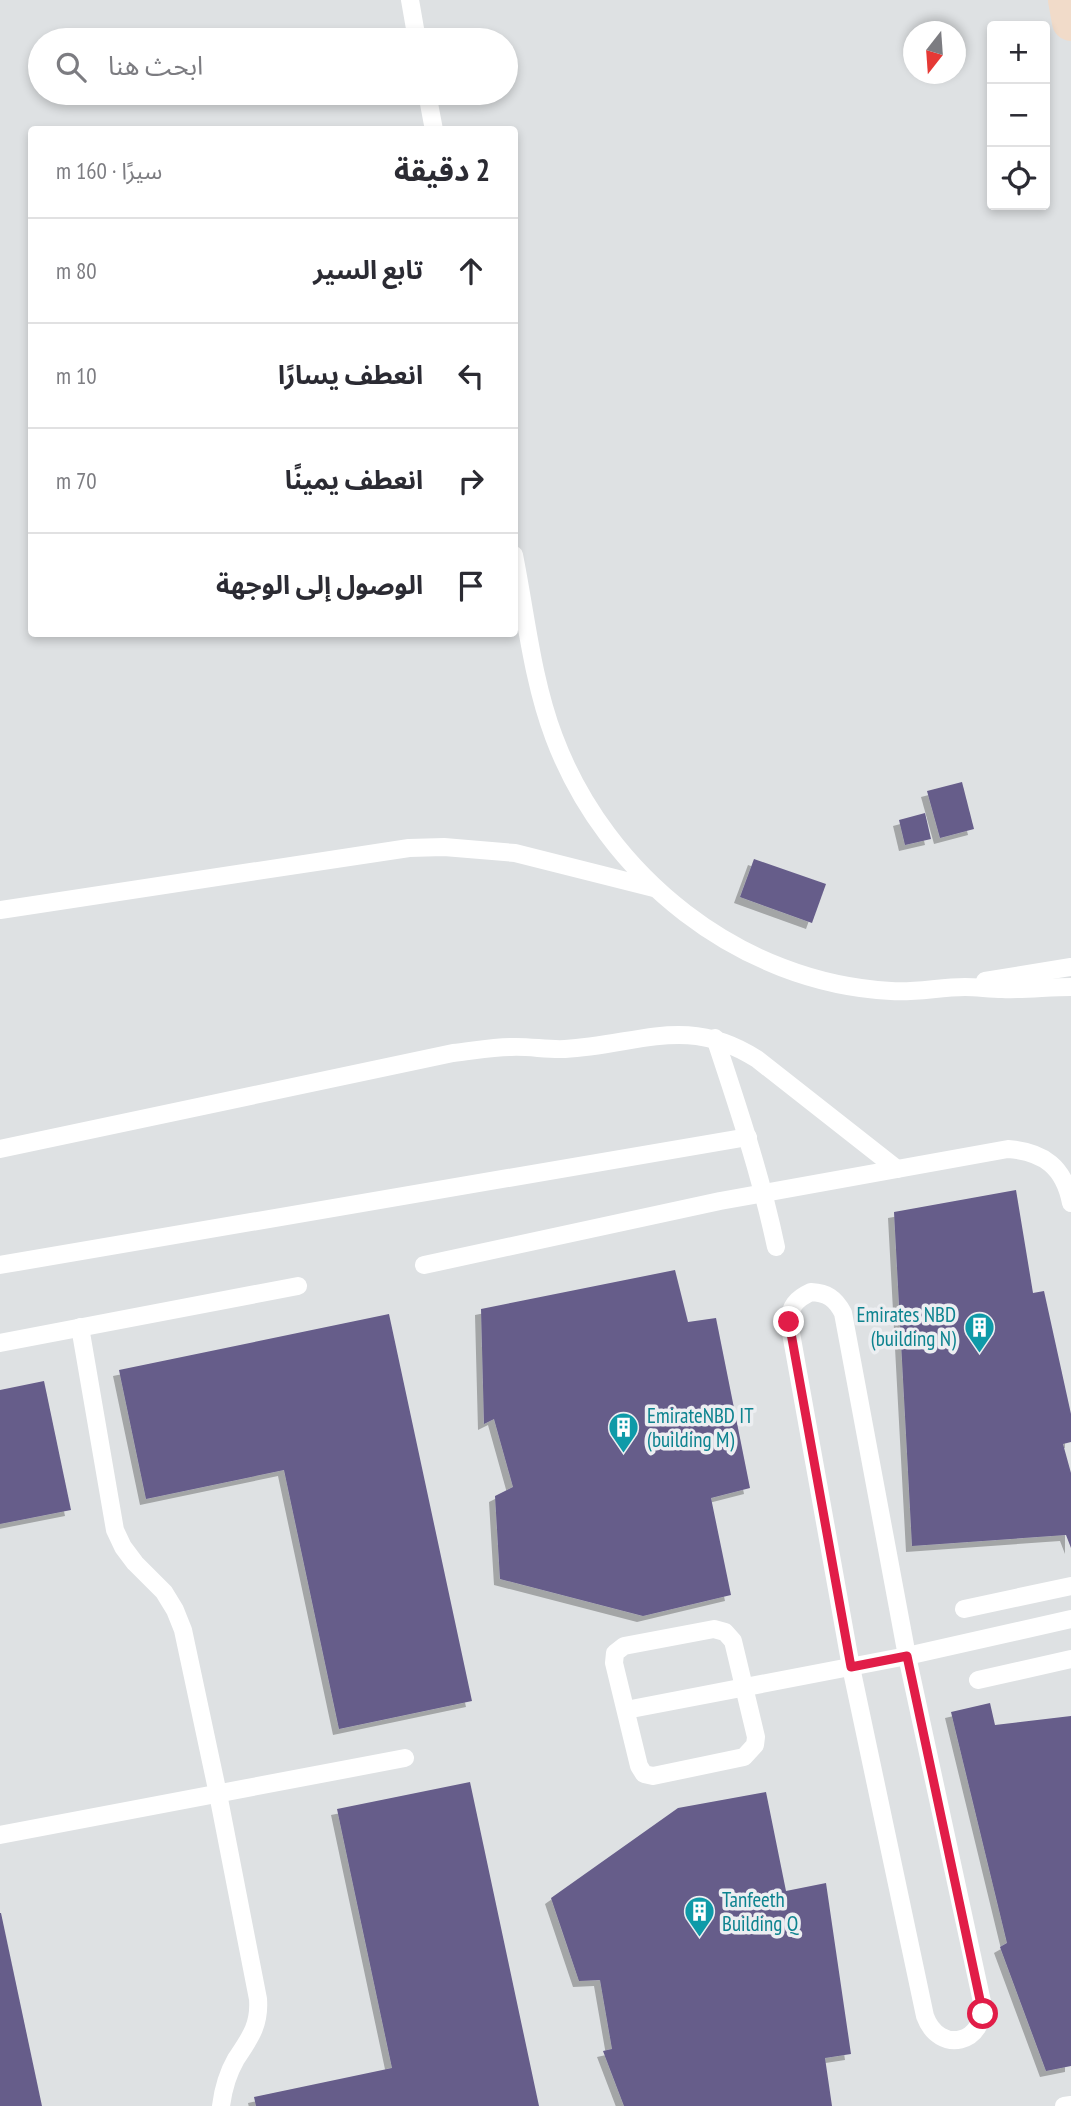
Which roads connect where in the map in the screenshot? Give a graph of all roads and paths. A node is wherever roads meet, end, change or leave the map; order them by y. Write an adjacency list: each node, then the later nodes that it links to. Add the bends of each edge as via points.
1 (410, 0): 4 (lane)
2 (1067, 0): 3 (main road)
3 (1071, 22)
4 (415, 28)
5 (429, 105): 6 (lane)
6 (433, 126)
7 (518, 576): 8 (lane, via 553,736 598,823)
8 (654, 888): 9 (lane, via 514,853 409,848); 12 (lane, via 710,931 798,973 892,992)
9 (0, 910)
10 (1071, 968): 12 (lane)
11 (1071, 986): 12 (lane)
12 (964, 987)
13 (715, 1038): 14 (lane); 15 (lane, via 668,1034 566,1049 514,1046 453,1053); 16 (lane, via 757,1059)
14 (748, 1137): 17 (lane); 20 (lane)
15 (0, 1149)
16 (897, 1169): 17 (lane); 18 (lane, via 1023,1150 1037,1154 1060,1173)
17 (764, 1193): 19 (lane); 21 (lane)
18 (1071, 1203)
19 (776, 1247)
20 (0, 1265)
21 (424, 1265)
22 (298, 1286): 23 (lane)
23 (80, 1327): 24 (lane); 35 (lane, via 115,1530 129,1555 164,1592 183,1630)
24 (0, 1343)
25 (1071, 1586): 26 (lane)
26 (964, 1609)
27 (1071, 1619): 28 (lane)
28 (907, 1656): 30 (lane); 30 (lane, via 843,1313 824,1293 811,1292 798,1298 790,1309 789,1322); 30 (lane, via 982,2003 979,2026 961,2040 937,2035 925,2016)
29 (1071, 1659): 31 (lane)
30 (851, 1667): 32 (lane)
31 (978, 1680)
32 (745, 1688): 33 (lane); 33 (lane, via 730,1636 720,1630 702,1632 619,1648 614,1663); 33 (lane, via 756,1737 751,1752 653,1776 644,1774 639,1766)
33 (626, 1710)
34 (405, 1758): 35 (lane)
35 (218, 1794): 36 (lane); 38 (lane, via 259,2011 254,2033 228,2077)
36 (0, 1835)
37 (1071, 2105): 39 (lane)
38 (221, 2106)
39 (1064, 2106)

